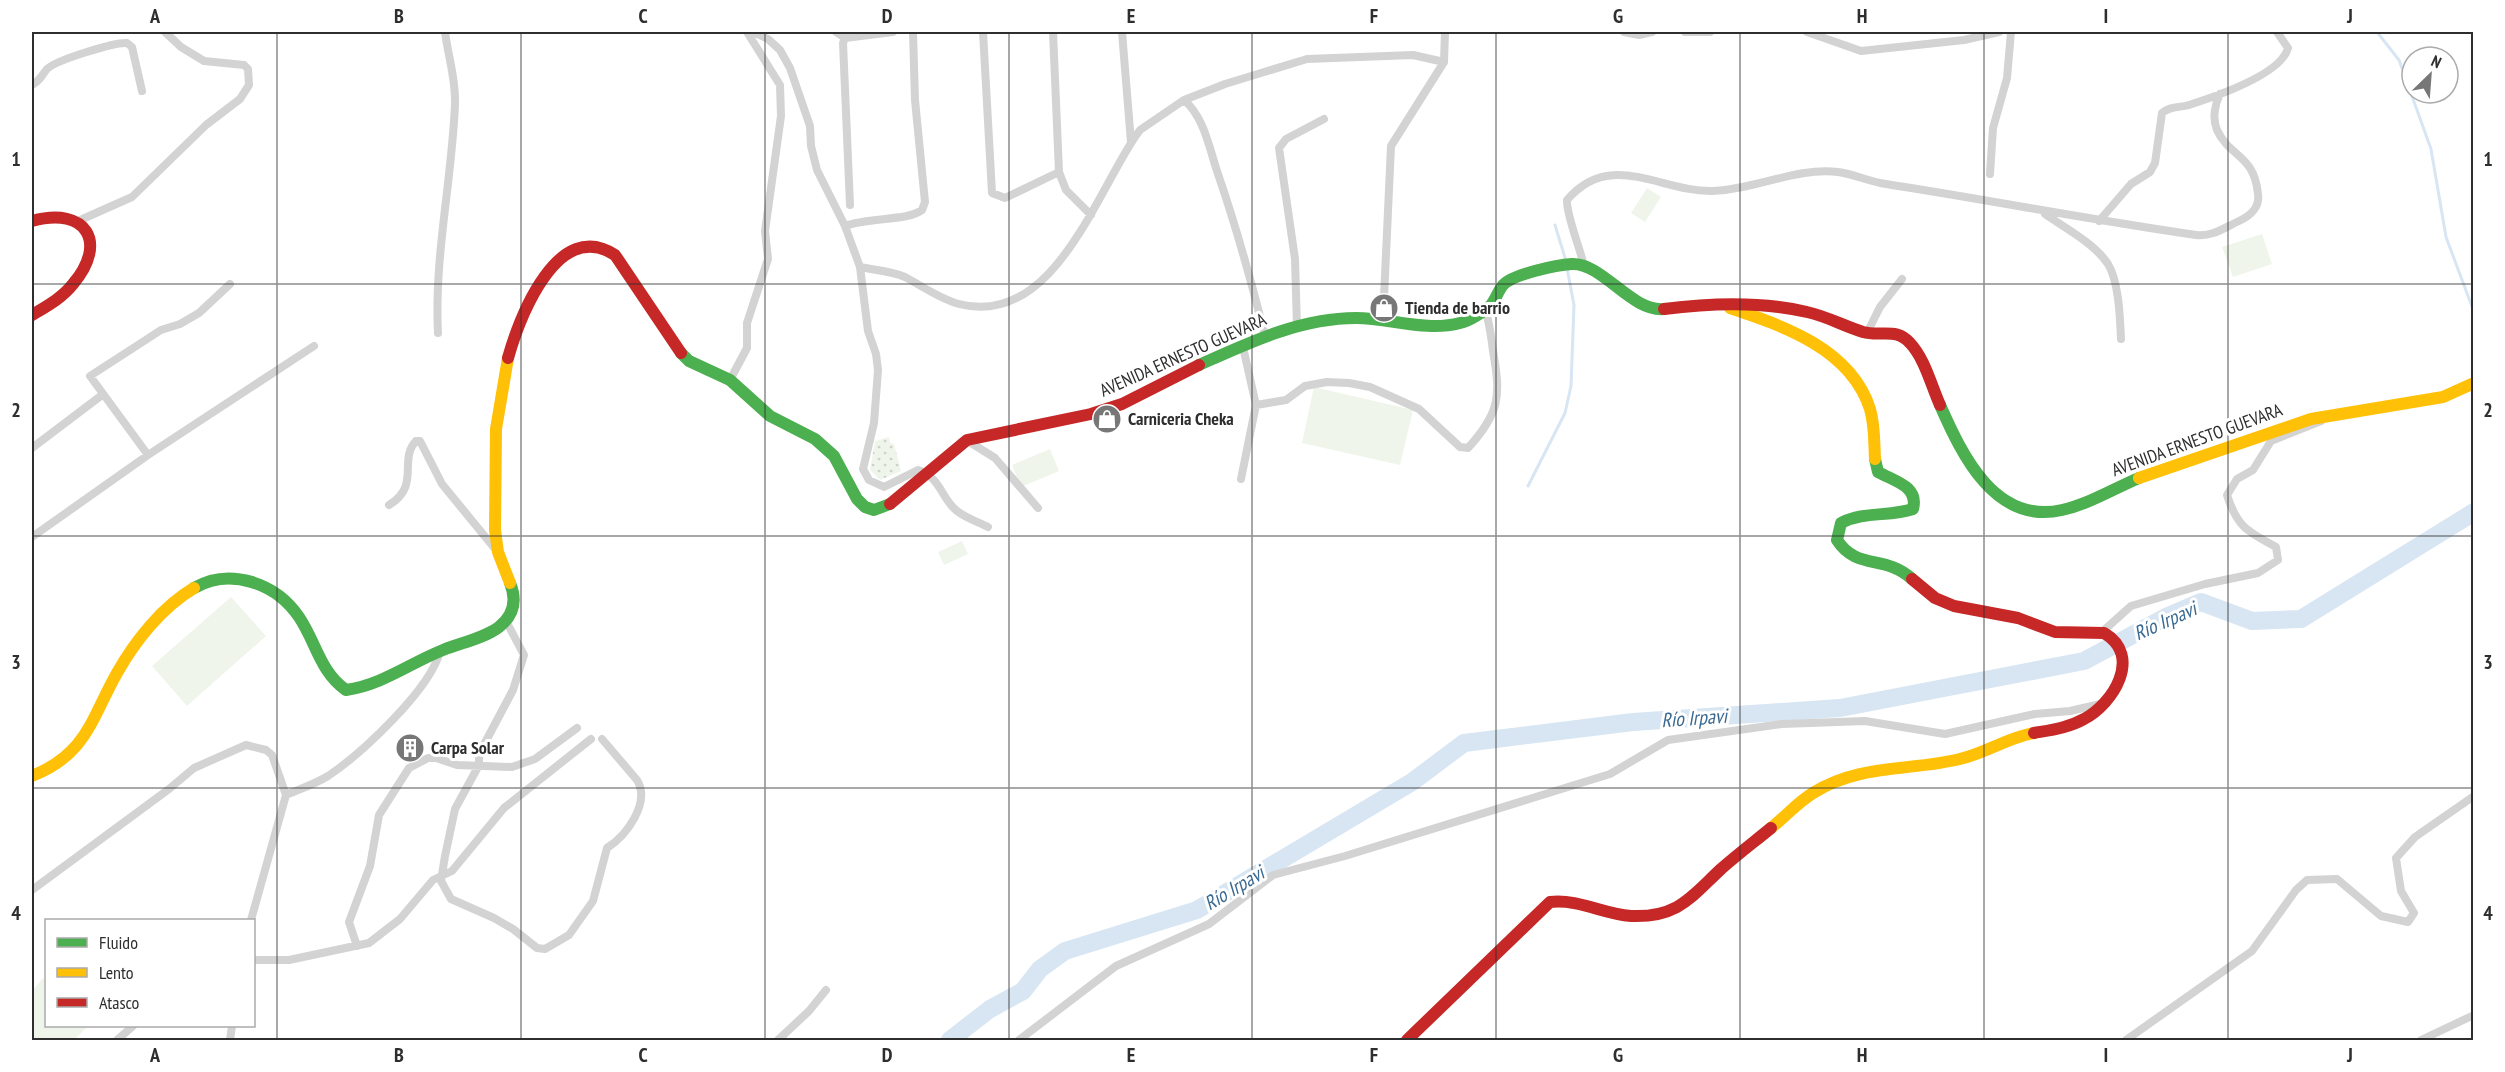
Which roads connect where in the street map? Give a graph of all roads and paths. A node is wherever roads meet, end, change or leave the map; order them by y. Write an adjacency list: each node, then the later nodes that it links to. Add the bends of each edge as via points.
1 (165, 32): 34 (street, via 204,61 244,65 249,85 240,99 206,125 132,197)
2 (445, 32): 46 (street, via 455,102 437,297)
3 (747, 32): 52 (street, via 780,85 781,116 765,231 768,259 747,323 747,348)
4 (753, 32): 36 (street, via 780,50 790,68 808,117 817,170)
5 (836, 32): 20 (street)
6 (893, 32): 20 (street)
7 (913, 32): 36 (street, via 925,202 922,210 910,217)
8 (983, 32): 28 (street, via 992,194 1005,198)
9 (1053, 32): 28 (street)
10 (1122, 32): 27 (street)
11 (1445, 32): 21 (street)
12 (1624, 32): 13 (street)
13 (1652, 32)
14 (1685, 32): 15 (street)
15 (1710, 32)
16 (1806, 32): 17 (street, via 1861,51 1964,40)
17 (1999, 32)
18 (2011, 32): 29 (street, via 2007,78 1993,128)
19 (2277, 32): 24 (street, via 2288,48 2281,61)
20 (846, 38): 30 (street, via 843,43)
21 (1444, 62): 25 (street, via 1413,55 1354,59 1320,56); 44 (street, via 1392,146)
22 (32, 85): 23 (street, via 41,81 47,69 66,58 127,43 132,47)
23 (142, 91)
24 (2220, 94): 35 (street, via 2162,113 2155,163 2150,172 2131,184); 35 (street, via 2215,111 2217,129 2253,169 2259,198 2253,212 2204,236)
25 (1184, 100): 27 (street, via 1140,130); 48 (street, via 1194,109 1209,146 1244,251)
26 (1324, 119): 45 (street, via 1286,139 1280,148 1295,259)
27 (1131, 142): 32 (street)
28 (1059, 172): 32 (street, via 1066,190)
29 (1990, 174)
30 (850, 205)
31 (2042, 212): 35 (street); 37 (street, via 1965,195 1883,184 1838,172 1803,174 1714,191 1617,174 1582,186 1567,200 1578,239); 49 (street, via 2095,249 2108,264 2119,307)
32 (1091, 215): 38 (street, via 1051,272 999,305 985,308 957,304 903,276)
33 (32, 221): 34 (main road, via 59,213)
34 (78, 221): 43 (main road, via 87,233 88,249 78,277 58,298)
35 (2099, 221)
36 (845, 226): 38 (street)
37 (1579, 265): 41 (main road, AVENIDA ERNESTO GUEVARA, via 1645,306 1660,309); 42 (main road, AVENIDA ERNESTO GUEVARA, via 1514,277)
38 (860, 267): 60 (street, via 868,331 878,370 874,423 863,469 869,480 884,487 918,470)
39 (1902, 279): 47 (street, via 1880,307)
40 (230, 284): 54 (street, via 199,313 161,330 94,372 90,376)
41 (1712, 303): 47 (main road, AVENIDA ERNESTO GUEVARA, via 1808,312); 68 (main road, via 1776,325 1813,345 1840,362 1860,384 1873,419 1878,471 1908,487 1916,502 1913,509 1896,516 1856,515 1841,523 1837,540 1847,555 1898,567 1946,602 2020,618 2052,632)
42 (1485, 310): 44 (main road, AVENIDA ERNESTO GUEVARA, via 1462,323 1437,326); 55 (street, via 1499,380 1498,398 1493,416 1468,448 1460,447 1419,409 1370,387 1328,382 1305,386 1286,400)
43 (32, 315)
44 (1383, 320): 45 (main road, AVENIDA ERNESTO GUEVARA, via 1331,320)
45 (1297, 328): 48 (main road, AVENIDA ERNESTO GUEVARA)
46 (438, 333)
47 (1867, 333): 56 (main road, AVENIDA ERNESTO GUEVARA, via 1888,331 1910,342 1972,468 2013,506 2038,512 2063,510 2152,472)
48 (1265, 336): 51 (main road, AVENIDA ERNESTO GUEVARA)
49 (2121, 339)
50 (314, 346): 59 (street)
51 (1243, 347): 55 (street); 57 (main road, AVENIDA ERNESTO GUEVARA, via 1122,404)
52 (730, 380): 60 (main road, AVENIDA ERNESTO GUEVARA, via 757,407 815,439 834,456 865,507 874,510 895,502); 66 (main road, AVENIDA ERNESTO GUEVARA, via 689,361 677,350 615,255 592,245 565,252 535,290 508,356 496,429)
53 (2474, 383): 56 (main road, AVENIDA ERNESTO GUEVARA, via 2458,393)
54 (102, 395): 58 (street); 59 (street)
55 (1256, 405): 61 (street)
56 (2335, 413): 68 (street, via 2271,441 2253,470 2237,479 2227,495 2244,530 2276,547 2278,560 2258,573 2131,606)
57 (967, 440): 60 (main road, AVENIDA ERNESTO GUEVARA); 63 (street, via 996,458)
58 (32, 448)
59 (148, 455): 65 (street)
60 (928, 473): 64 (street, via 955,510)
61 (1241, 479)
62 (389, 505): 66 (street, via 405,492 412,446 420,441 442,484)
63 (1038, 508)
64 (988, 527)
65 (32, 537)
66 (498, 552): 67 (main road, AVENIDA ERNESTO GUEVARA, via 514,594 514,607)
67 (506, 621): 69 (main road, via 498,628); 74 (street, via 524,655 513,690 479,754)
68 (2105, 634): 70 (main road, via 2121,654 2124,665 2123,676)
69 (440, 651): 75 (main road, via 367,687 346,690 331,679 299,616 289,605 272,592 237,578 204,581 172,606 133,648 77,747 56,767); 76 (street, via 437,665 416,694 356,755 326,777)
70 (2105, 704): 88 (street, via 2035,714 1945,734 1865,721 1782,724 1668,740 1610,774 1273,875 1209,924 1116,966); 89 (main road, via 2074,725 2012,738 1975,757 1902,764 1816,791 1722,867 1684,905 1638,916 1569,899 1550,902)
71 (577, 728): 74 (street, via 525,764 504,768)
72 (591, 739): 78 (street, via 504,808 452,871)
73 (602, 739): 78 (street, via 641,786 641,799 628,829 607,848 593,901 569,935 545,949 537,948 513,929 451,899)
74 (479, 765): 78 (street, via 455,810); 81 (street, via 428,758 409,768 386,800 379,815 370,866 350,913)
75 (32, 776)
76 (286, 795): 79 (street, via 272,755 246,746 194,768); 80 (street)
77 (2474, 796): 90 (street, via 2415,837 2396,858 2401,891 2414,913 2408,922 2381,916 2337,879 2307,880 2252,951)
78 (442, 875): 81 (street, via 377,939)
79 (32, 890)
80 (252, 919)
81 (357, 946): 82 (street, via 289,960)
82 (255, 960)
83 (826, 990): 87 (street)
84 (2474, 1015): 91 (street)
85 (132, 1027): 86 (street)
86 (117, 1041)
87 (778, 1041)
88 (1019, 1041)
89 (1407, 1041)
90 (2126, 1041)
91 (2421, 1041)

